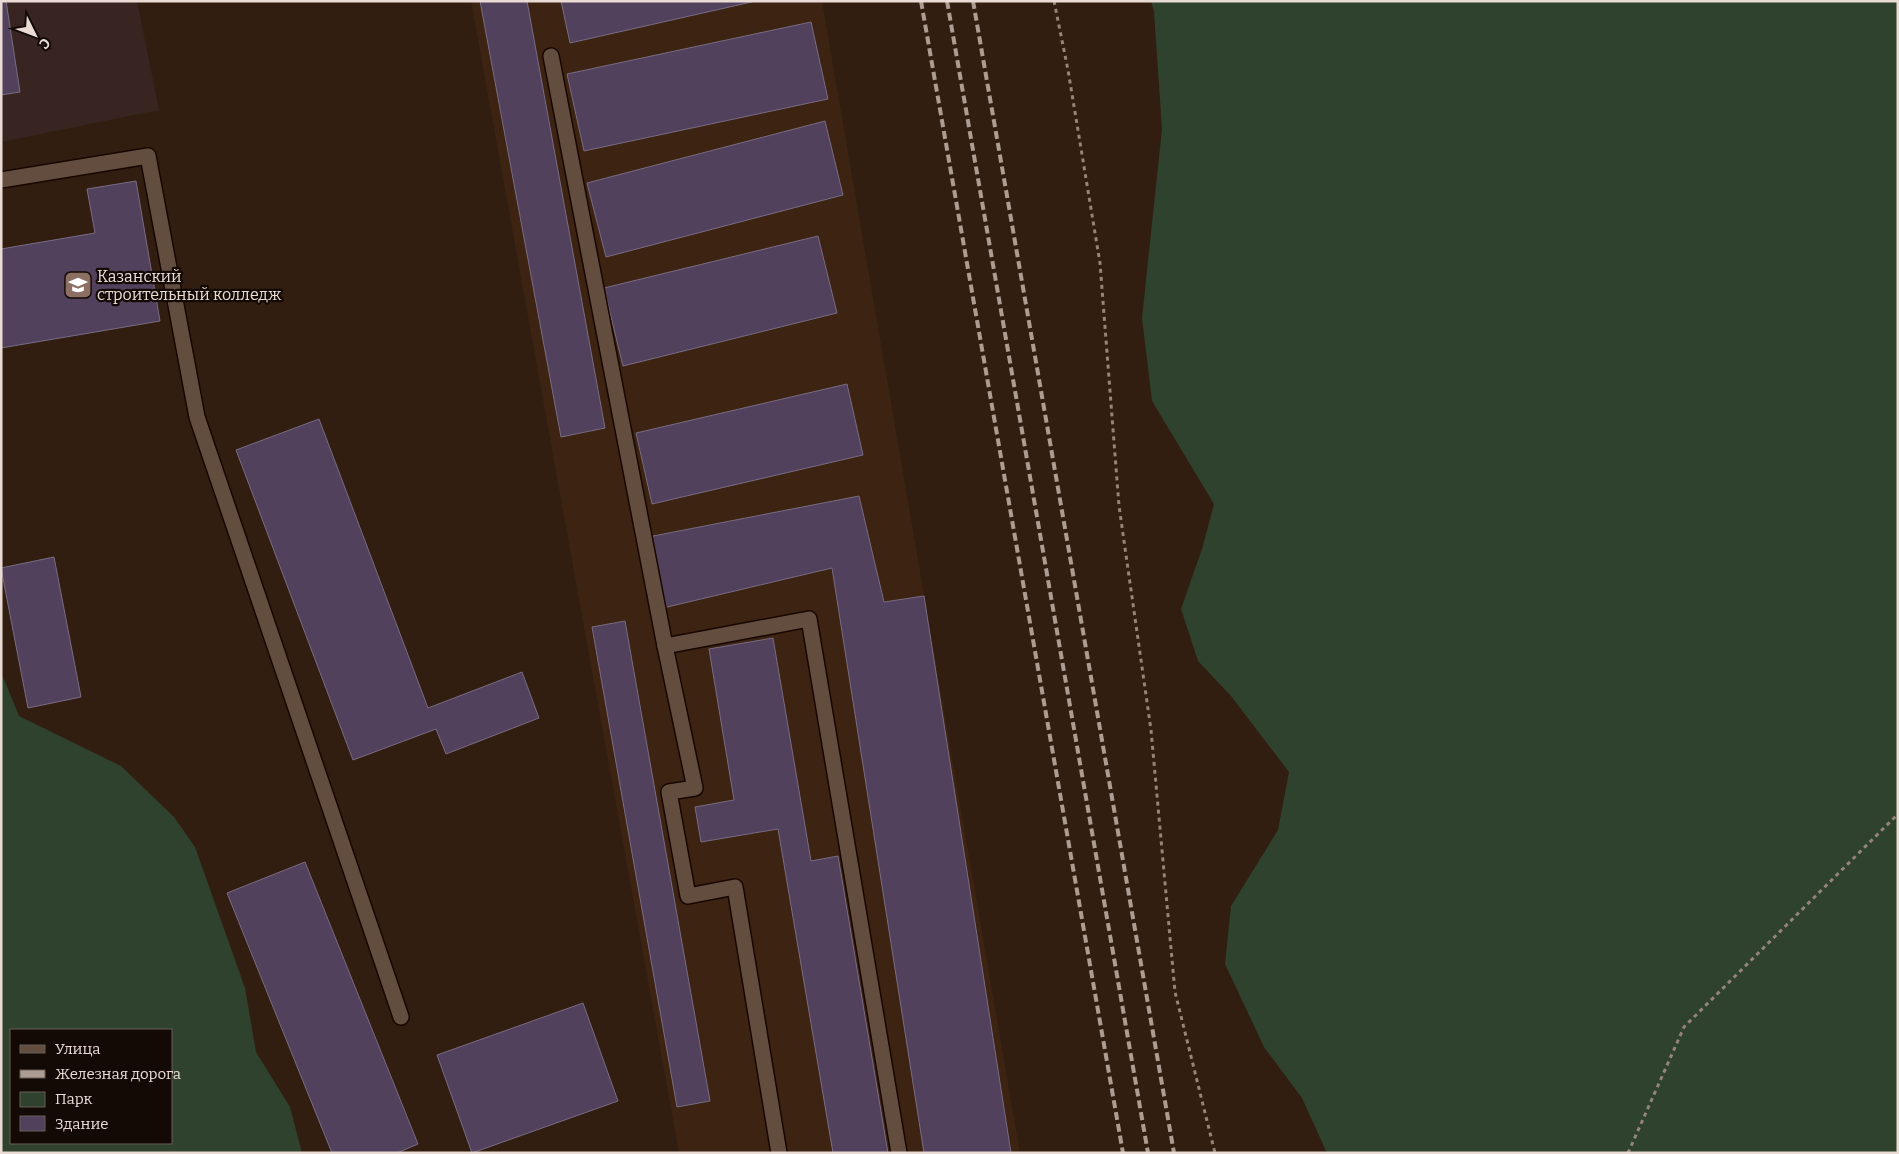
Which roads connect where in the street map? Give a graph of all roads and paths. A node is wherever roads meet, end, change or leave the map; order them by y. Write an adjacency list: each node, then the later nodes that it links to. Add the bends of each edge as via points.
1 (1054, 1): 9 (path, via 1100,264 1119,506 1151,730 1176,992)
2 (551, 56): 4 (lane)
3 (1, 180): 6 (lane, via 148,156 198,417)
4 (665, 646): 7 (lane, via 695,788 669,792 688,896 735,887); 8 (lane, via 809,619)
5 (1898, 814): 10 (path, via 1684,1027)
6 (401, 1017)
7 (779, 1153)
8 (899, 1153)
9 (1215, 1153)
10 (1628, 1153)

